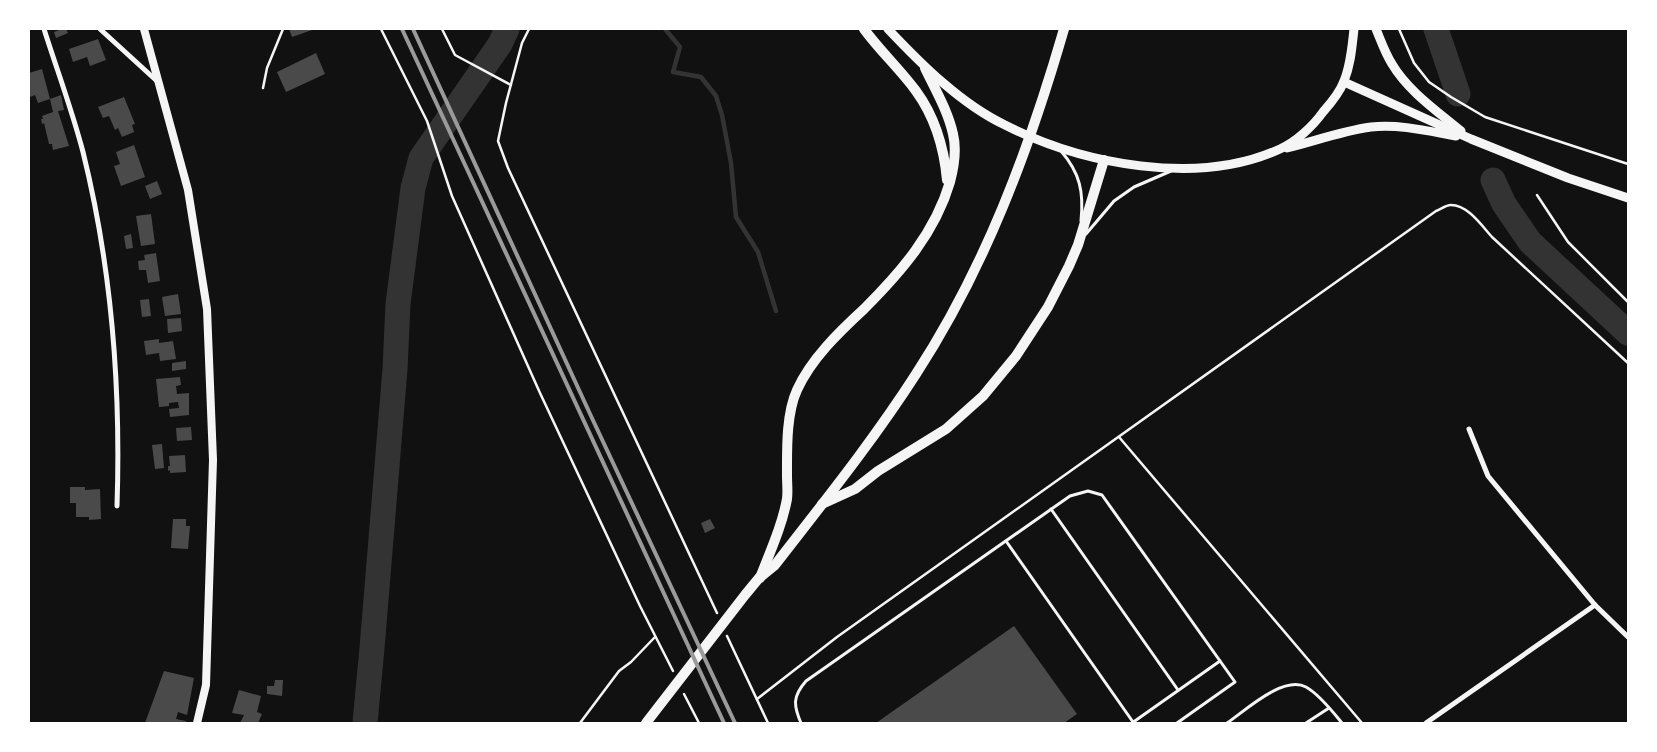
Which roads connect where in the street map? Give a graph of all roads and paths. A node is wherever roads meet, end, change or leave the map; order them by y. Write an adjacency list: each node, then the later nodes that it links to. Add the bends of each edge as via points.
1 (44, 29): 34 (street, via 82,151 107,276 115,349 119,454)
2 (100, 29): 15 (street)
3 (144, 29): 15 (street)
4 (284, 29): 18 (path, via 267,68)
5 (381, 29): 41 (path, via 427,121 452,196 528,366)
6 (442, 29): 17 (path, via 455,55)
7 (529, 29): 17 (path)
8 (864, 29): 25 (highway, via 916,90 929,112 946,161)
9 (888, 29): 14 (main road)
10 (1064, 29): 33 (highway, via 1038,116 1004,205 963,294 916,374)
11 (1354, 29): 16 (main road)
12 (1376, 29): 19 (main road, via 1393,66 1421,97)
13 (1399, 29): 23 (path, via 1414,63 1429,82 1451,97 1485,116)
14 (925, 68): 20 (main road, via 1004,125); 25 (highway, via 954,134 954,167)
15 (159, 82): 49 (street, via 188,190 207,309 212,479 206,685)
16 (1344, 82): 19 (main road); 21 (main road, via 1317,120)
17 (511, 86): 39 (path, via 498,141 508,168)
18 (263, 88)
19 (1471, 139): 21 (main road, via 1401,127 1372,127); 27 (main road)
20 (1059, 148): 22 (main road); 28 (lane, via 1072,163 1079,181 1082,206)
21 (1282, 149): 24 (main road, via 1227,164)
22 (1104, 160): 24 (main road); 28 (highway)
23 (1628, 164)
24 (1177, 169): 28 (lane, via 1134,187 1114,201)
25 (948, 188): 37 (highway, via 941,210 919,246 876,296 840,331 796,391 789,423 787,498)
26 (1537, 195): 29 (path, via 1568,242)
27 (1628, 198)
28 (1078, 245): 33 (highway, via 1048,307 1016,356 983,396 946,429 855,489)
29 (1628, 302)
30 (1628, 363): 32 (path, via 1461,206 1449,205 1436,211)
31 (1469, 429): 38 (street, via 1488,476)
32 (1119, 437): 46 (path, via 837,637); 60 (path)
33 (821, 505): 37 (highway, via 775,566)
34 (117, 506)
35 (1051, 509): 36 (lane); 43 (lane, via 1080,492 1102,495); 45 (lane)
36 (1006, 540): 54 (lane, via 806,681 798,690 795,701); 55 (lane)
37 (759, 578): 51 (highway)
38 (1595, 606): 42 (street); 61 (street)
39 (719, 619)
40 (724, 628): 46 (path)
41 (656, 638): 44 (path); 50 (path, via 619,671)
42 (1628, 638)
43 (1220, 661): 45 (lane); 56 (lane, via 1235,682)
44 (668, 663)
45 (1178, 690): 55 (lane)
46 (757, 699): 53 (path)
47 (689, 703): 52 (path)
48 (1329, 708): 57 (lane, via 1306,688 1288,685); 58 (lane); 59 (lane)
49 (197, 723)
50 (580, 723)
51 (646, 723)
52 (698, 723)
53 (768, 723)
54 (802, 723)
55 (1132, 723)
56 (1177, 723)
57 (1227, 723)
58 (1306, 723)
59 (1342, 723)
60 (1362, 723)
61 (1426, 723)

